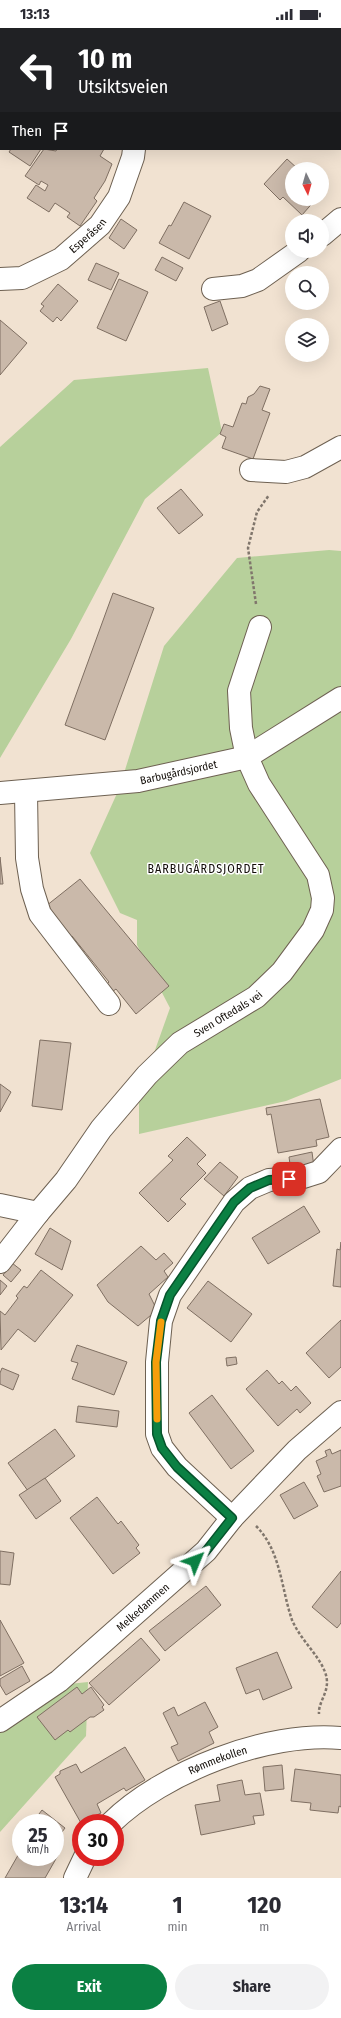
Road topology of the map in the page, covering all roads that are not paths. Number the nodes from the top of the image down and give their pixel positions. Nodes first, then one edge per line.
1 (134, 150) edge
2 (341, 219) edge
3 (329, 229) edge
4 (290, 258) edge
5 (0, 279) edge
6 (213, 289) dead end
7 (341, 446) edge
8 (251, 470) dead end
9 (260, 627) road end
10 (341, 698) edge
11 (247, 757) junction
12 (26, 792) junction
13 (0, 793) edge
14 (109, 1004) dead end
15 (341, 1149) edge
16 (0, 1205) edge
17 (38, 1213) junction
18 (0, 1262) edge
19 (341, 1412) edge
20 (236, 1514) junction
21 (0, 1721) edge
22 (331, 1737) edge
23 (120, 1814) edge
24 (81, 1866) edge
25 (75, 1878) edge

1 - 5 street, Esperåsen
2 - 3 street
4 - 6 street
7 - 8 street
9 - 11 street, Sven Oftedals vei
10 - 11 street, Barbugårdsjordet
11 - 12 street, Barbugårdsjordet
11 - 17 street, Sven Oftedals vei
12 - 13 street, Barbugårdsjordet
12 - 14 street
15 - 20 street
16 - 17 street
17 - 18 street, Sven Oftedals vei
19 - 20 street, Melkedammen
20 - 21 street, Melkedammen
22 - 23 street, Rømmekollen
24 - 25 street

